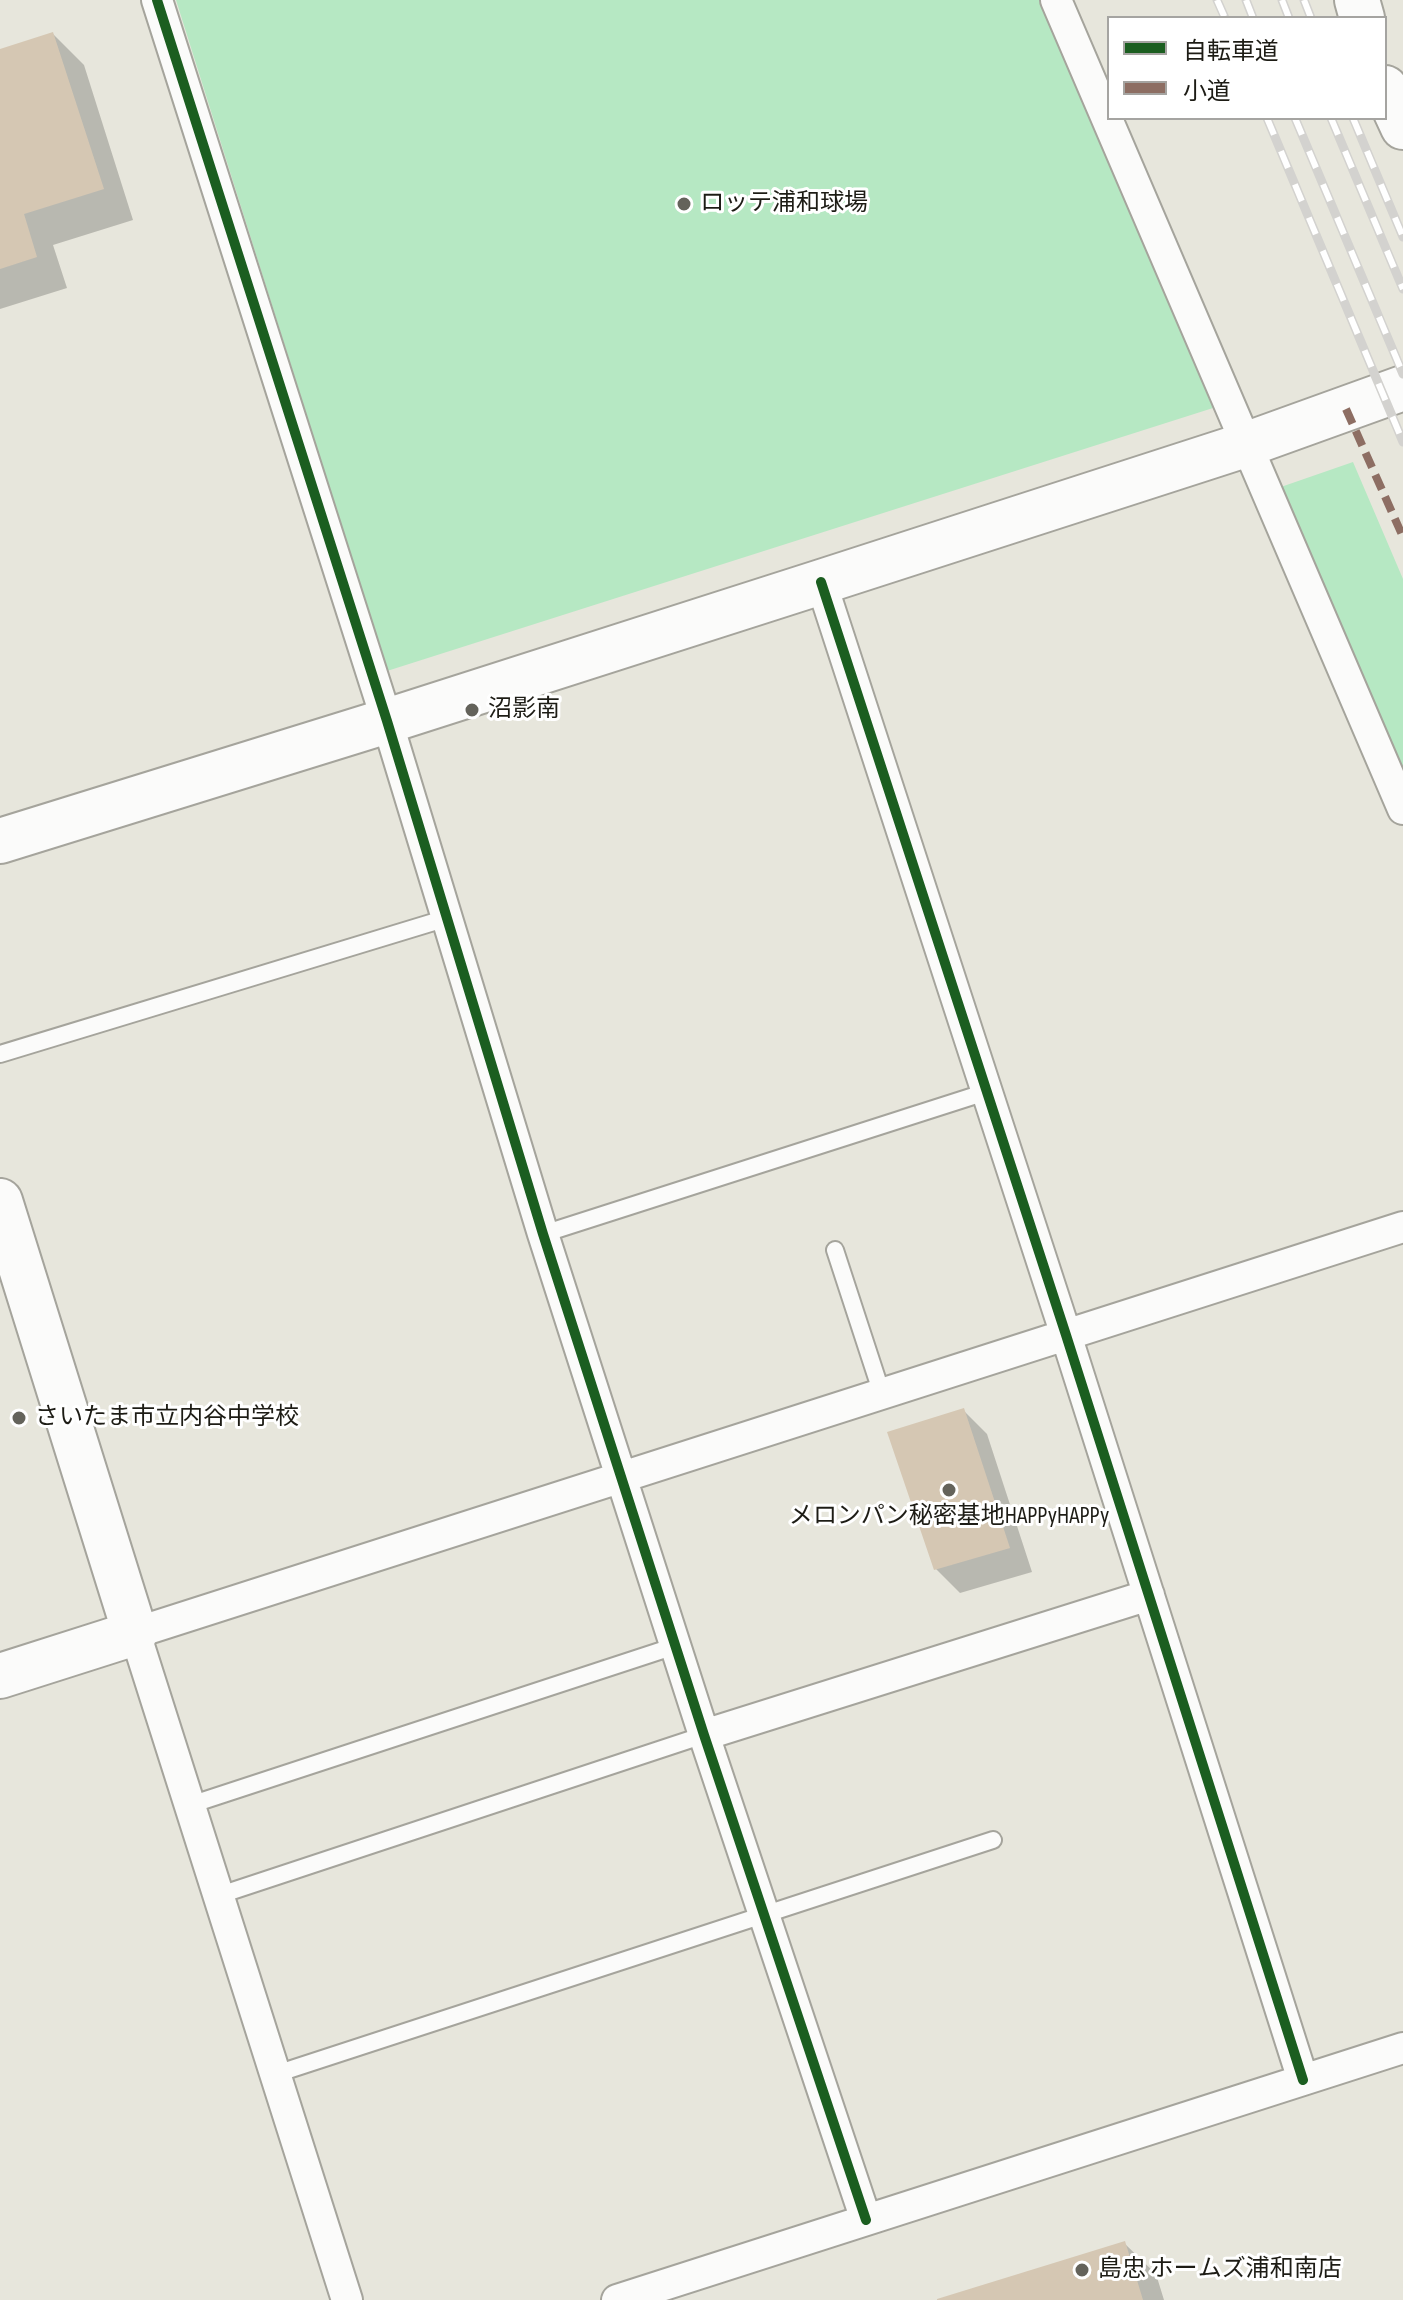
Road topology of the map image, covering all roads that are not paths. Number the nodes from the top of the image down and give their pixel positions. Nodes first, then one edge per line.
1 (157, 0) edge
2 (1056, 0) edge
3 (1387, 92) edge
4 (1403, 127) edge
5 (1403, 388) edge
6 (1245, 445) junction
7 (821, 582) junction
8 (387, 721) junction
9 (1403, 809) edge
10 (0, 841) edge
11 (447, 918) junction
12 (0, 1054) edge
13 (986, 1092) junction
14 (0, 1201) edge
15 (1403, 1227) edge
16 (543, 1234) junction
17 (835, 1250) dead end
18 (1066, 1335) junction
19 (882, 1394) junction
20 (621, 1477) junction
21 (1149, 1595) junction
22 (135, 1633) junction
23 (675, 1646) junction
24 (0, 1676) edge
25 (704, 1735) junction
26 (190, 1805) junction
27 (993, 1840) dead end
28 (220, 1895) junction
29 (764, 1914) junction
30 (1403, 2048) edge
31 (276, 2074) junction
32 (1303, 2080) junction
33 (866, 2220) junction
34 (347, 2300) edge
35 (617, 2300) edge

1 - 8 street
2 - 6 street
3 - 4 street
5 - 6 street
6 - 7 street
6 - 9 street
7 - 8 street
7 - 13 street
8 - 10 street
8 - 11 street
11 - 12 lane
11 - 16 street
13 - 16 lane
13 - 18 street
14 - 22 street
15 - 18 street
16 - 20 street
17 - 19 lane
18 - 19 street
18 - 21 street
19 - 20 street
20 - 22 street
20 - 23 street
21 - 25 street
21 - 32 street
22 - 24 street
22 - 26 street
23 - 25 street
23 - 26 lane
25 - 28 lane
25 - 29 street
26 - 28 street
27 - 29 lane
28 - 31 street
29 - 31 lane
29 - 33 street
30 - 32 street
31 - 34 street
32 - 33 street
33 - 35 street

